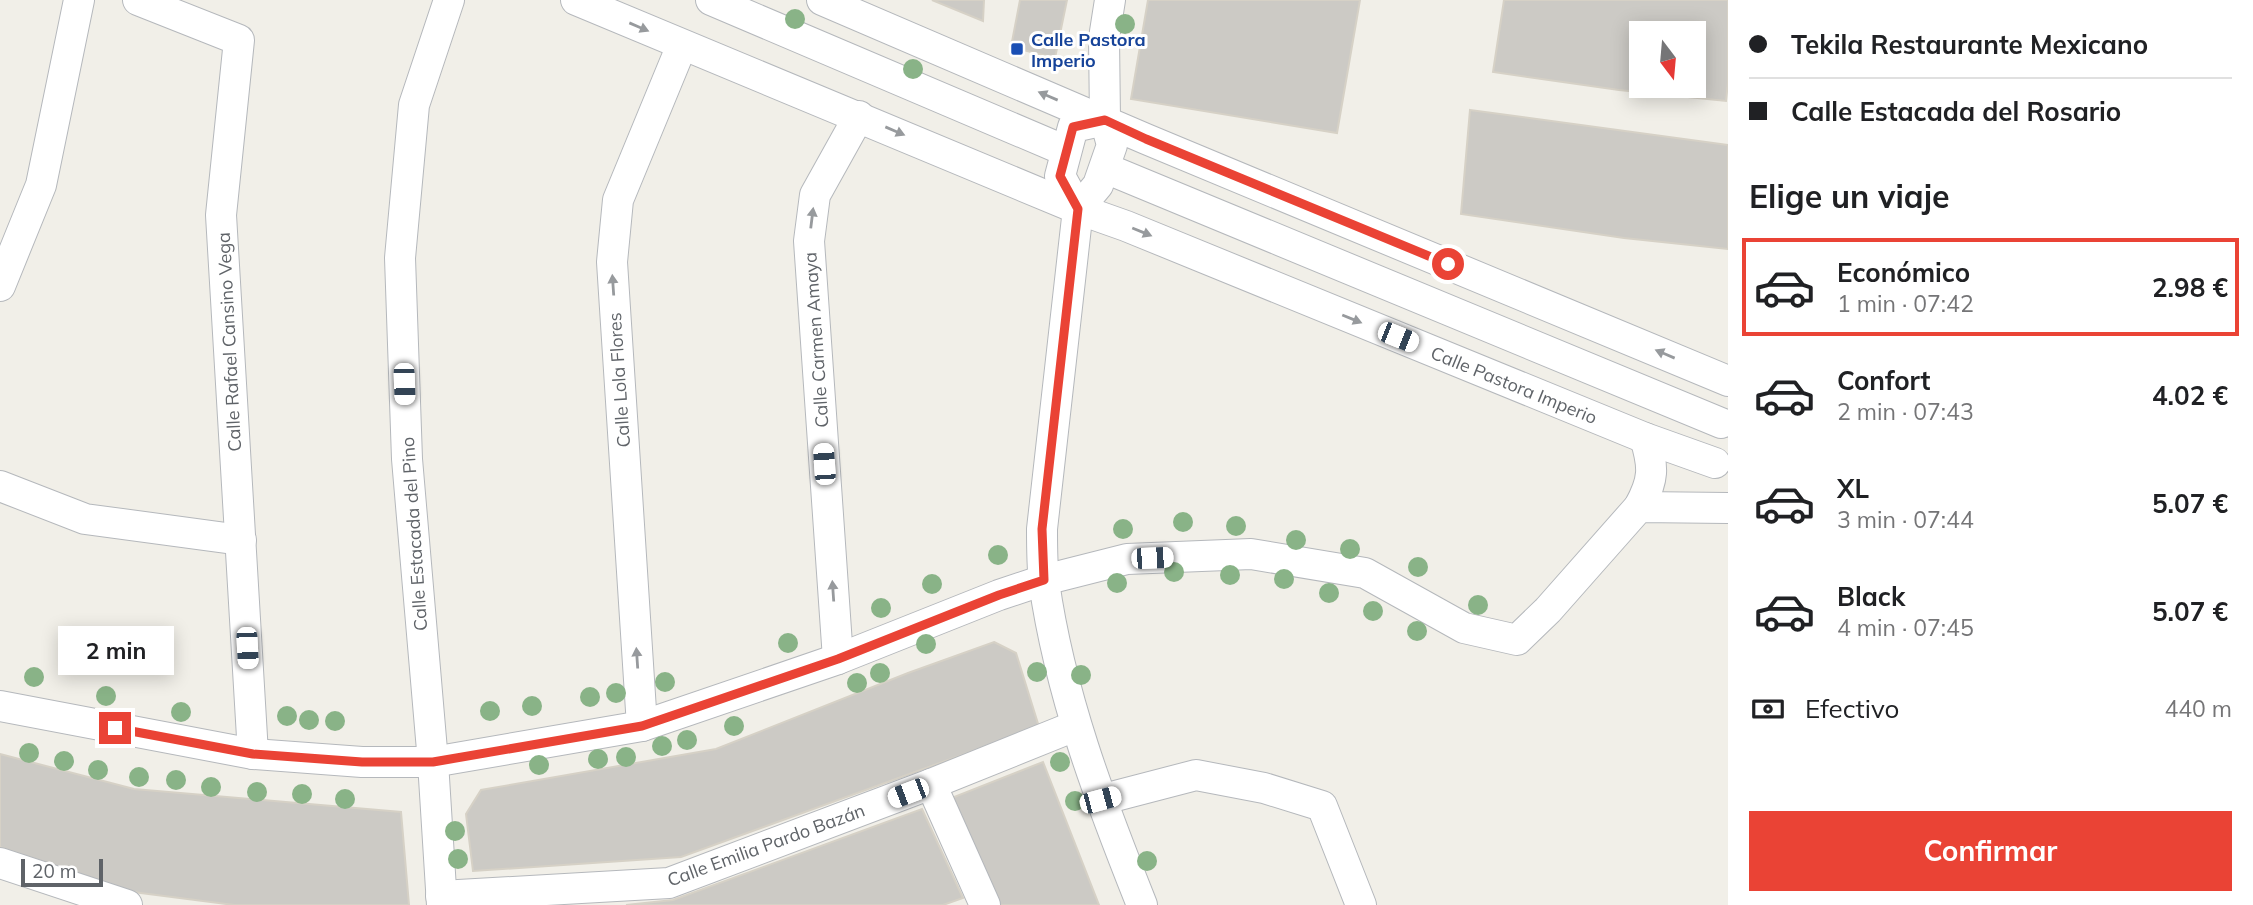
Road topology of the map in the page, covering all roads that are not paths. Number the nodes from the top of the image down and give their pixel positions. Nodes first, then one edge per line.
1 (79, 0) edge
2 (138, 0) edge
3 (449, 0) edge
4 (576, 0) edge
5 (711, 0) edge
6 (822, 0) edge
7 (1110, 0) edge
8 (682, 46) junction
9 (859, 116) junction
10 (1105, 120) junction
11 (1066, 151) junction
12 (1105, 168) junction
13 (1078, 209) junction
14 (0, 286) edge
15 (1728, 381) edge
16 (1725, 417) edge
17 (1645, 438) junction
18 (1715, 463) junction
19 (0, 486) edge
20 (1728, 501) edge
21 (1639, 507) junction
22 (1728, 508) edge
23 (241, 541) junction
24 (1044, 580) junction
25 (838, 659) junction
26 (0, 706) edge
27 (642, 726) junction
28 (1075, 726) junction
29 (253, 754) junction
30 (433, 762) junction
31 (931, 784) junction
32 (1100, 800) junction
33 (0, 863) edge
34 (577, 897) edge
35 (441, 900) edge
36 (981, 904) edge
37 (127, 905) edge
38 (1142, 905) edge
39 (1361, 905) edge

1 - 14 street
2 - 23 street, Calle Rafael Cansino Vega
3 - 30 street, Calle Estacada del Pino
4 -> 8 street, Calle Pastora Imperio
5 - 11 street
10 -> 6 street
7 - 10 street
8 - 9 street, Calle Pastora Imperio
27 -> 8 street, Calle Lola Flores
9 -> 13 street, Calle Pastora Imperio
25 -> 9 street, Calle Carmen Amaya
10 - 11 street
10 - 12 street
15 -> 10 street
11 - 13 street
12 - 13 street
12 - 16 street
13 -> 17 street, Calle Pastora Imperio
13 - 24 street
16 - 18 street
17 - 18 street, Calle Pastora Imperio
17 - 21 street
18 - 20 street
19 - 23 street
21 - 22 street
21 - 24 street
23 - 29 street, Calle Rafael Cansino Vega
24 - 25 street
24 - 28 street
25 - 27 street
26 - 29 street
27 - 30 street
28 - 31 street, Calle Emilia Pardo Bazán
28 - 32 street
29 - 30 street
30 - 35 street, Calle Estacada del Pino
31 - 34 street, Calle Emilia Pardo Bazán
31 - 36 street
32 - 38 street
32 - 39 street
33 - 37 street
34 - 35 street, Calle Emilia Pardo Bazán

